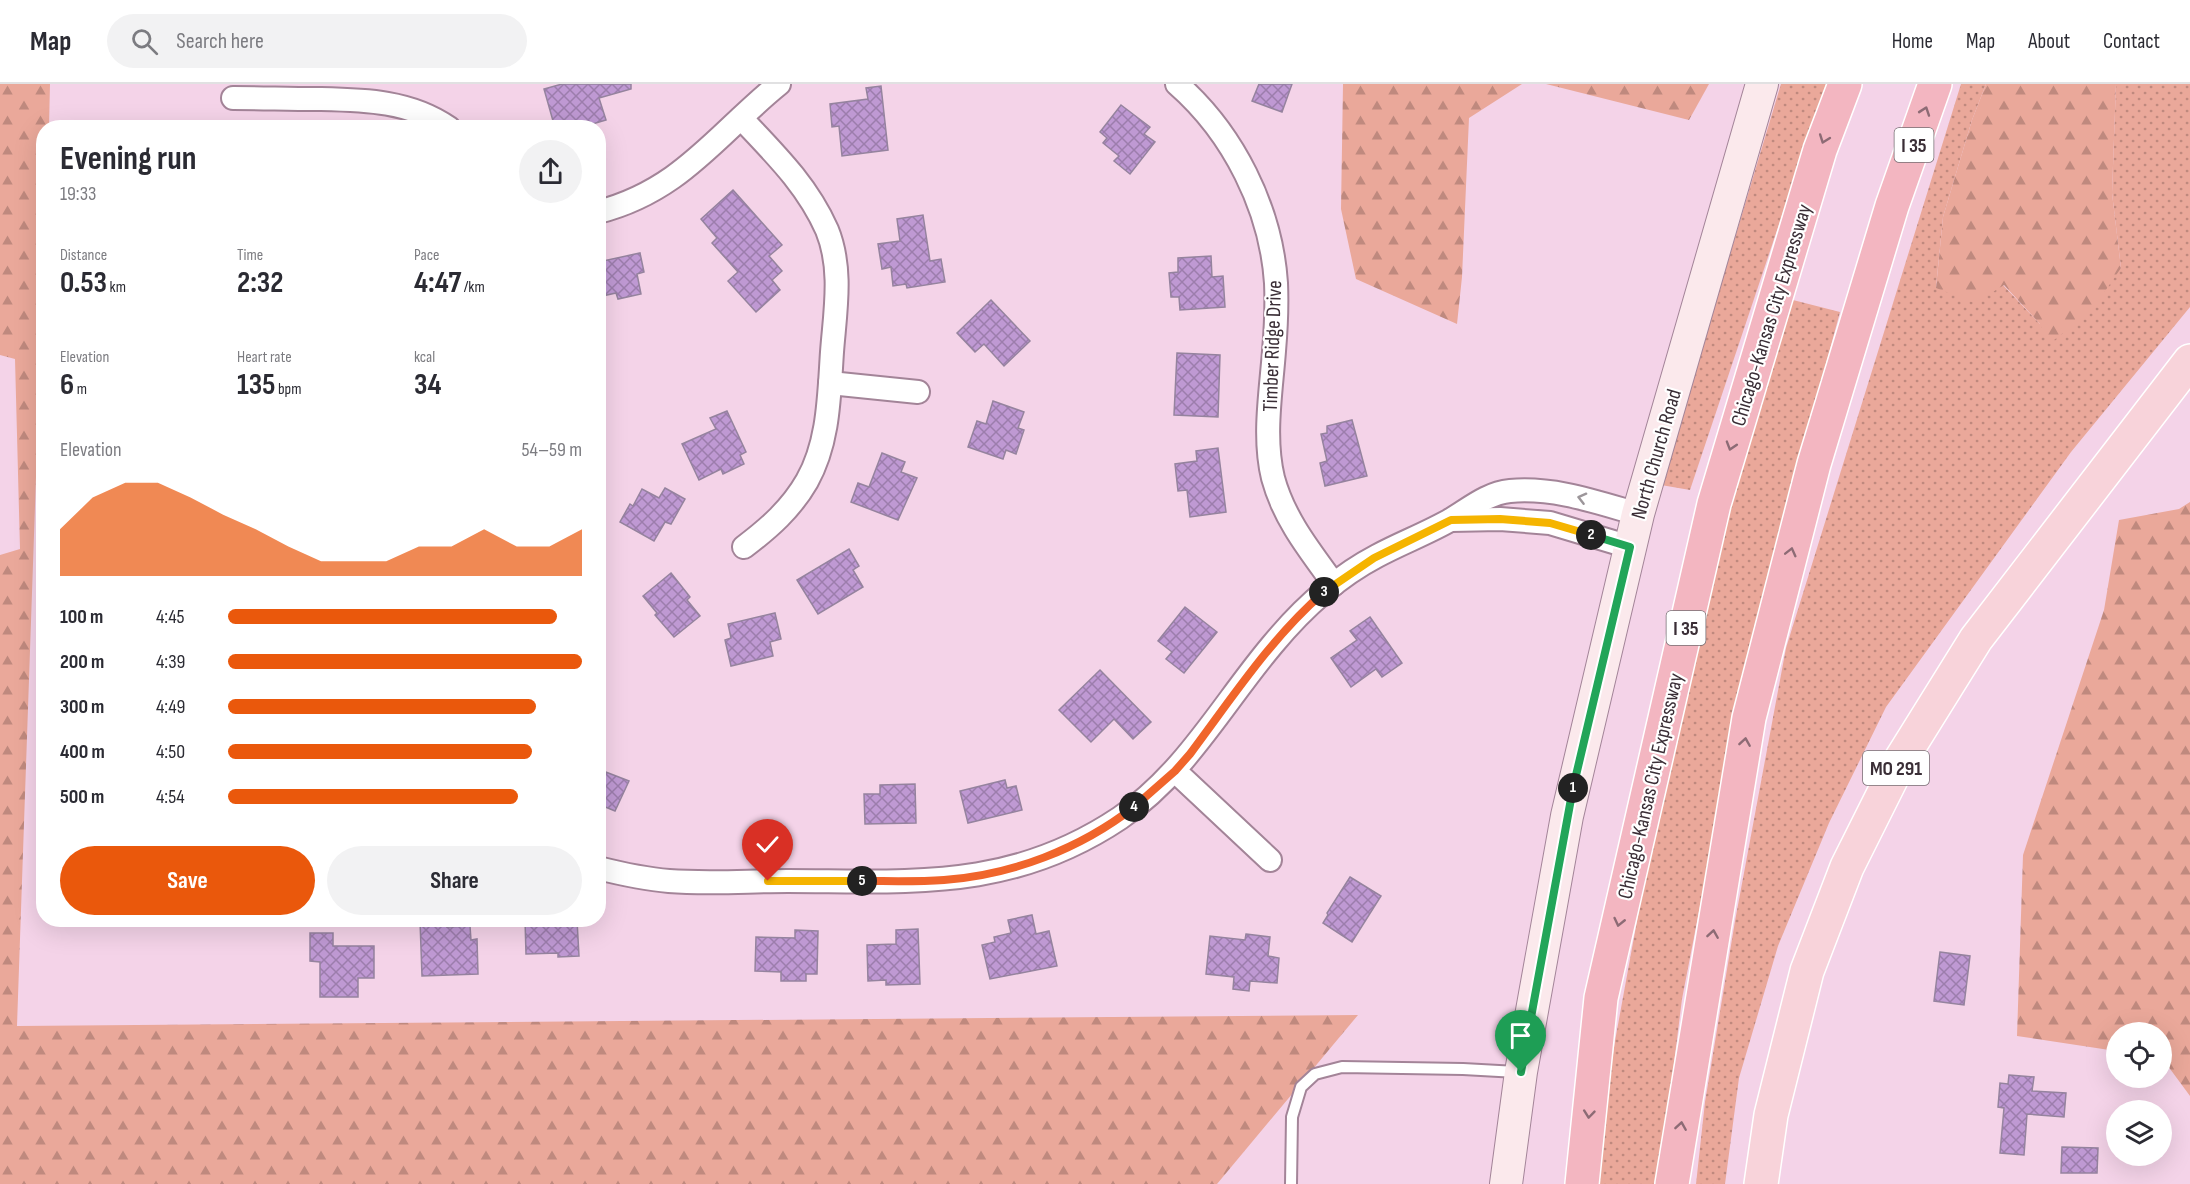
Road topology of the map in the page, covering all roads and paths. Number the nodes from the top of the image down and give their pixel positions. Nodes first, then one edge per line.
1 (779, 84) edge
2 (1177, 84) edge
3 (1762, 84) edge
4 (1845, 84) edge
5 (1935, 84) edge
6 (233, 98) dead end
7 (741, 118) junction
8 (434, 120) edge
9 (606, 210) edge
10 (2190, 362) edge
11 (830, 383) junction
12 (918, 392) dead end
13 (1638, 514) junction
14 (1451, 520) junction
15 (744, 547) dead end
16 (1630, 547) junction
17 (1334, 584) junction
18 (1175, 771) junction
19 (1270, 860) dead end
20 (606, 870) edge
21 (1521, 1072) junction
22 (1291, 1184) edge
23 (1506, 1184) edge
24 (1582, 1184) edge
25 (1672, 1184) edge
26 (1761, 1184) edge

1 - 7 street
2 - 17 street, Timber Ridge Drive
3 - 13 main road, North Church Road
4 -> 24 highway, Chicago-Kansas City Expressway / I 35
25 -> 5 highway, I 35
6 - 8 street
7 - 9 street
7 - 11 street
10 - 26 main road, MO 291
11 - 12 street
11 - 15 street
13 -> 14 street
13 - 16 main road, North Church Road
14 - 16 street
14 - 17 street
16 - 21 main road, North Church Road
17 - 18 street
18 - 19 street
18 - 20 street
21 - 22 lane
21 - 23 main road, North Church Road

